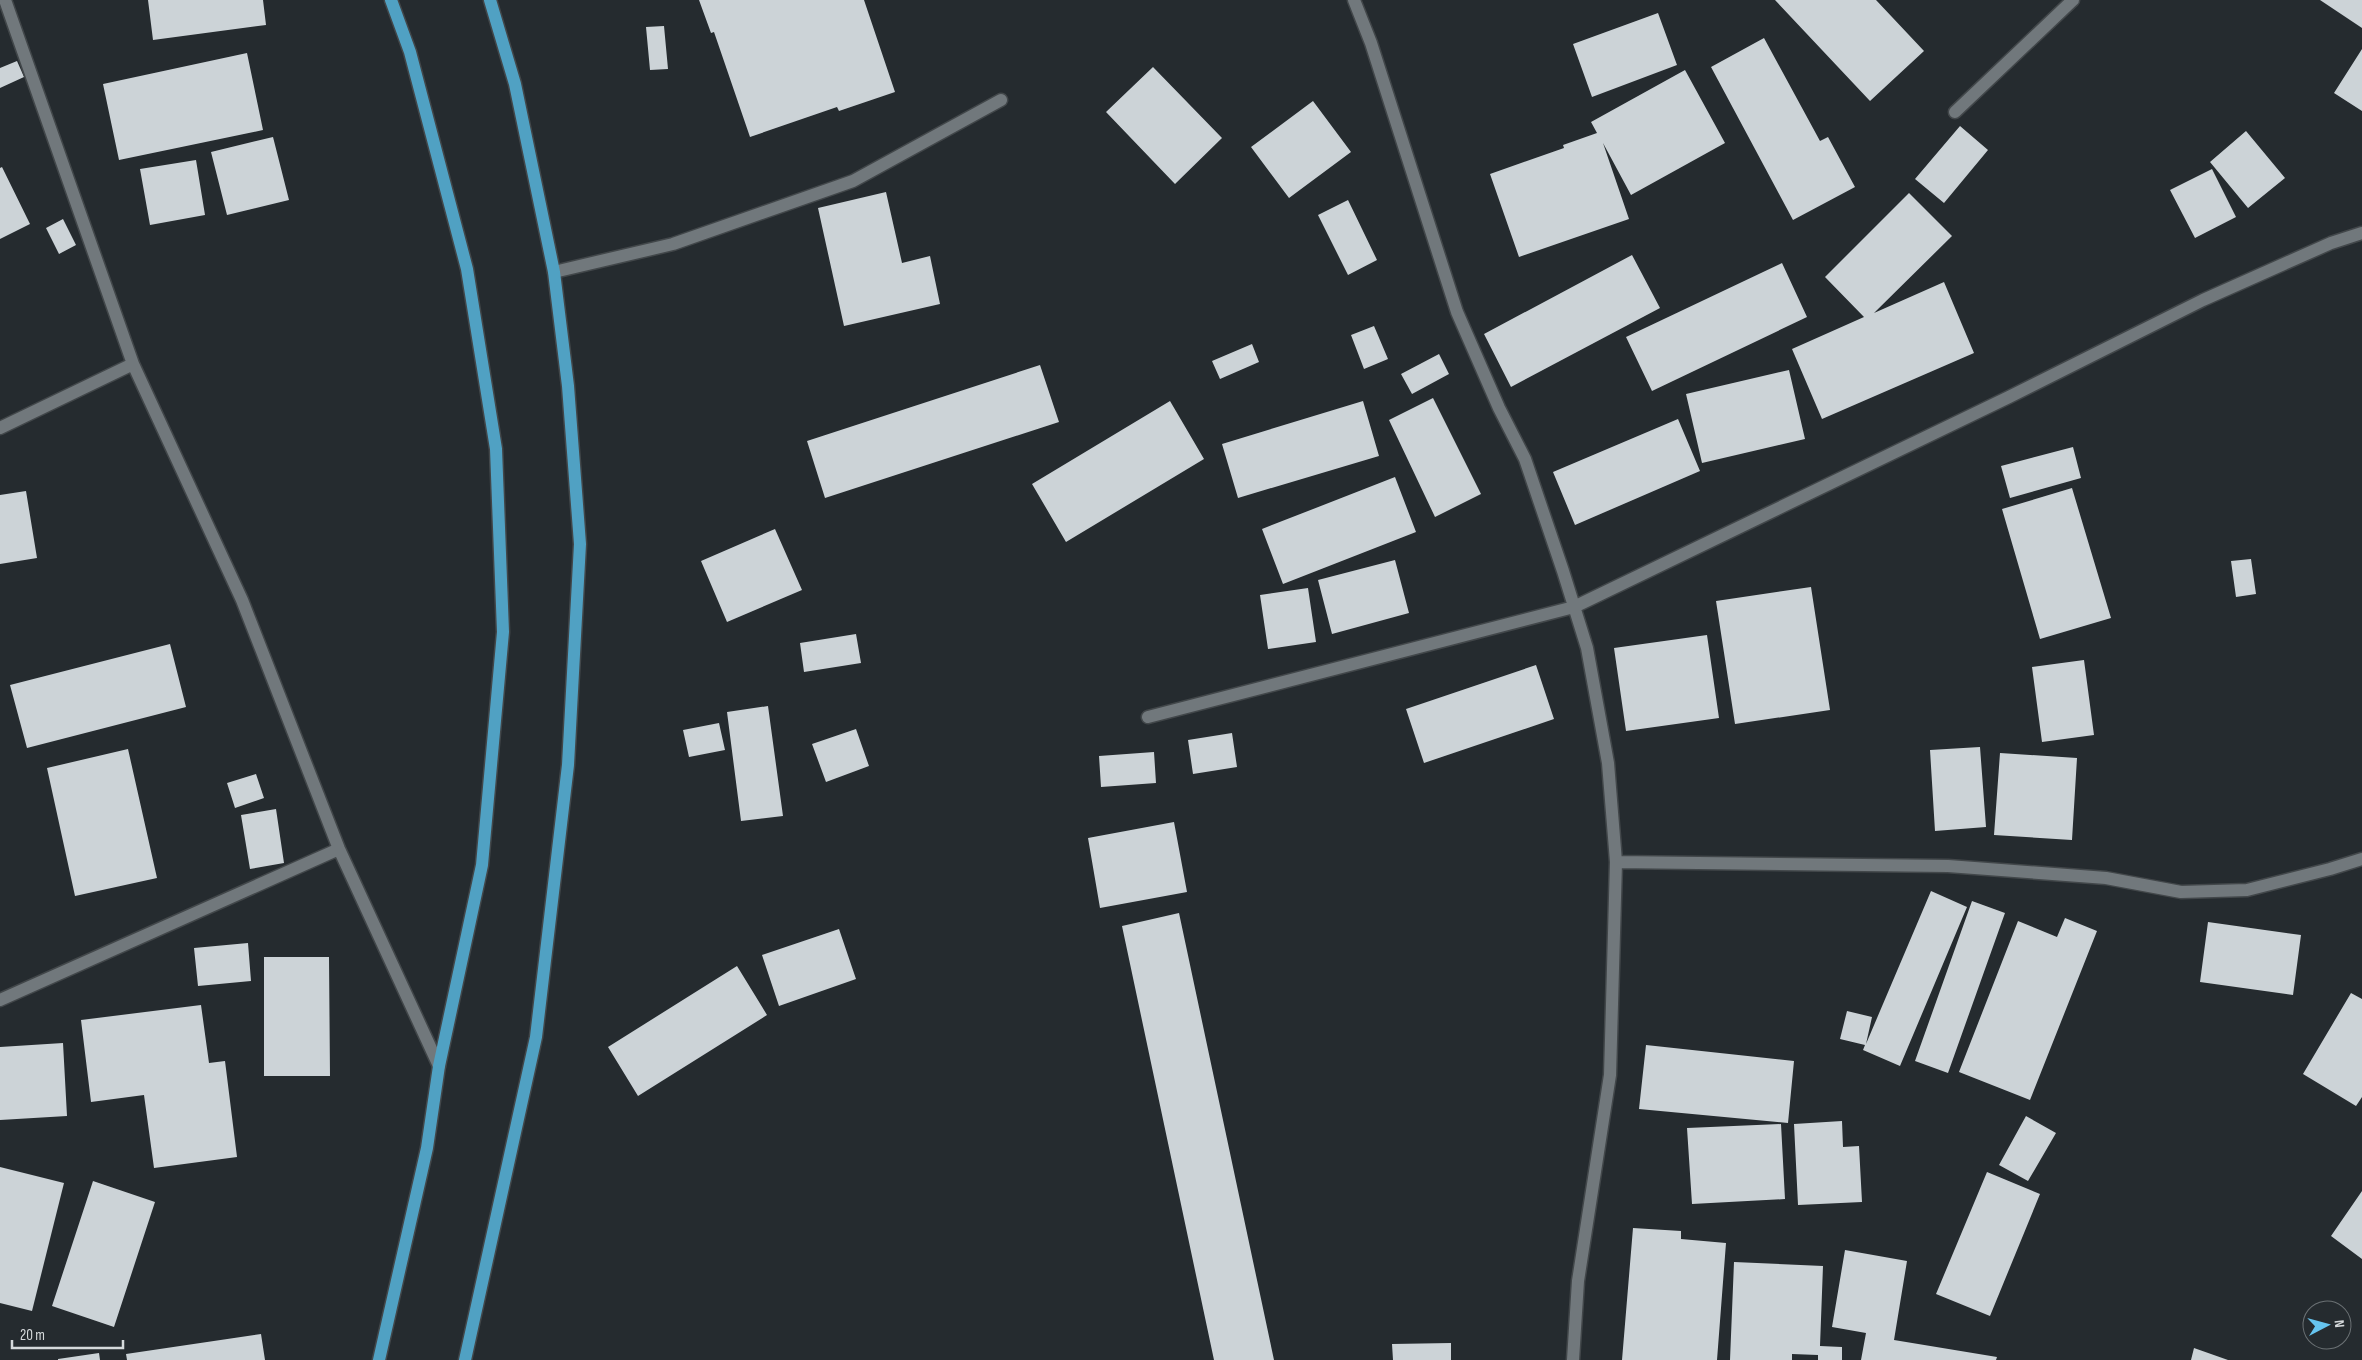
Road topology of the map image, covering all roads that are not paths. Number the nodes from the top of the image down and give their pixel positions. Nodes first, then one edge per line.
1 (5, 0) edge
2 (391, 0) edge
3 (490, 0) edge
4 (1354, 0) edge
5 (2073, 0) edge
6 (1001, 100) dead end
7 (1955, 112) dead end
8 (2362, 233) edge
9 (554, 272) junction
10 (134, 364) junction
11 (0, 428) edge
12 (1574, 607) junction
13 (1148, 717) dead end
14 (339, 849) junction
15 (2362, 859) edge
16 (1616, 862) junction
17 (0, 1000) edge
18 (438, 1066) junction
19 (379, 1360) edge
20 (465, 1360) edge
21 (1573, 1360) edge

1 - 10 street
2 - 18 main road
3 - 9 main road
4 - 12 street
5 - 7 street
6 - 9 street
8 - 12 street
9 - 20 main road
10 - 11 street
10 - 14 street
12 - 13 street
12 - 16 street
14 - 17 street
14 - 18 street
15 - 16 street
16 - 21 street
18 - 19 main road

